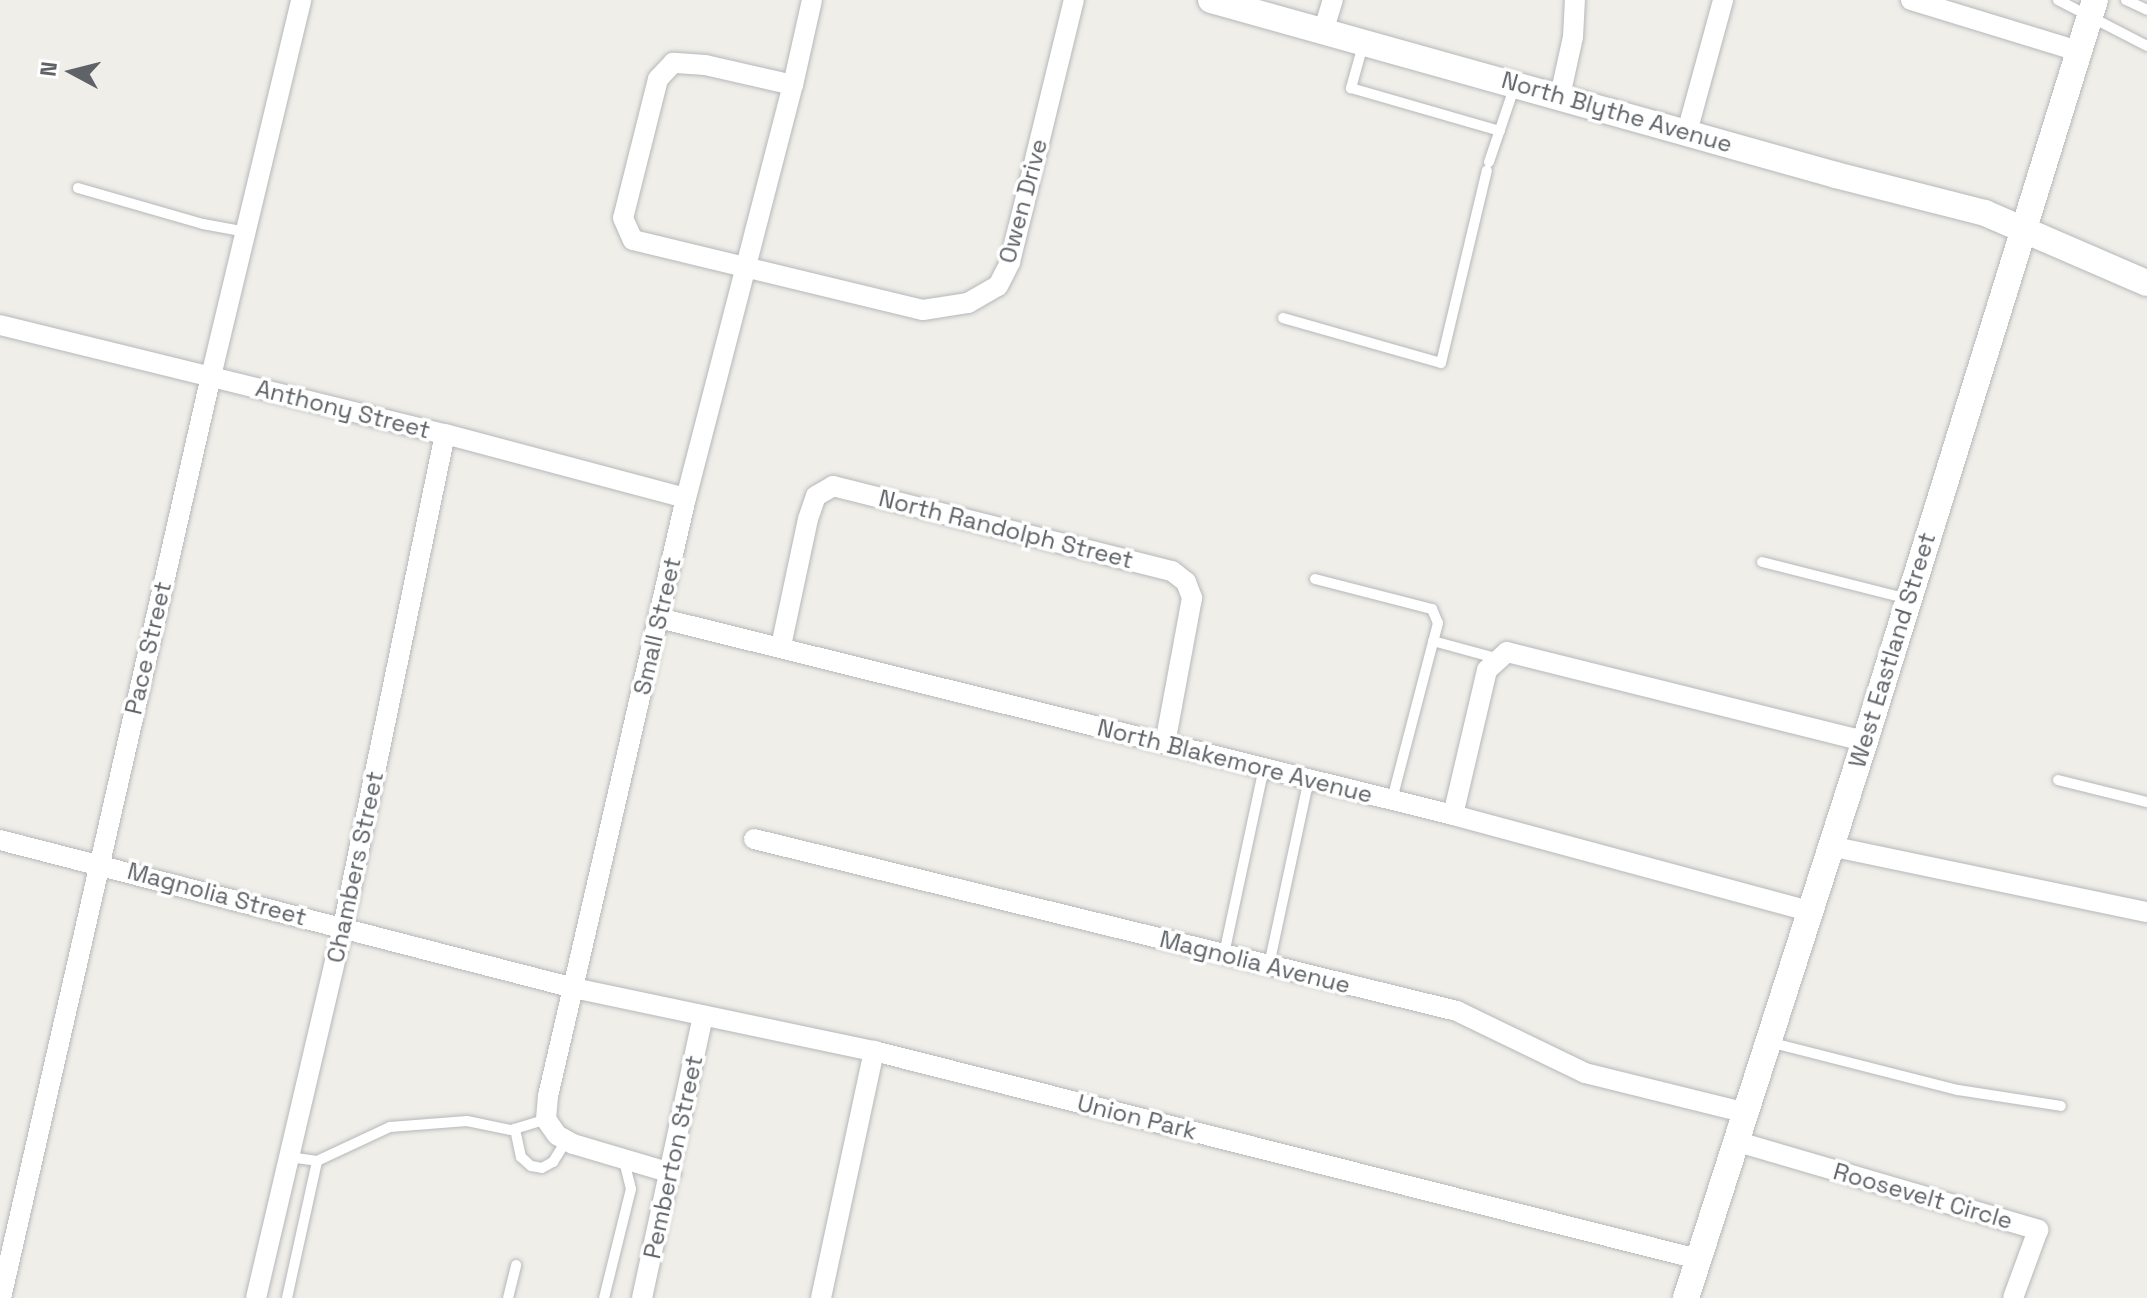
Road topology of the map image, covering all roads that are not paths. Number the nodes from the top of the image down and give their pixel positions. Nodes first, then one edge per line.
1 (301, 0) edge
2 (812, 0) edge
3 (1074, 0) edge
4 (1211, 0) edge
5 (1333, 0) edge
6 (1575, 0) edge
7 (1723, 0) edge
8 (1911, 0) edge
9 (2058, 0) edge
10 (2126, 0) edge
11 (2092, 7) edge
12 (2147, 10) edge
13 (1323, 32) junction
14 (1364, 43) junction
15 (2147, 46) edge
16 (2078, 51) junction
17 (1516, 83) junction
18 (793, 85) junction
19 (1560, 96) junction
20 (1500, 131) junction
21 (1687, 132) junction
22 (78, 188) dead end
23 (2022, 226) junction
24 (246, 232) junction
25 (746, 269) junction
26 (2147, 283) edge
27 (1283, 318) dead end
28 (0, 325) edge
29 (211, 376) junction
30 (445, 434) junction
31 (686, 498) junction
32 (1762, 562) dead end
33 (1315, 579) dead end
34 (1908, 599) junction
35 (659, 618) junction
36 (1433, 641) junction
37 (781, 646) junction
38 (1499, 659) junction
39 (1865, 741) junction
40 (1165, 743) junction
41 (1264, 768) junction
42 (1309, 779) junction
43 (2058, 780) dead end
44 (1392, 800) junction
45 (2147, 802) edge
46 (1453, 815) junction
47 (754, 839) dead end
48 (0, 840) edge
49 (1830, 846) junction
50 (99, 864) junction
51 (1810, 911) junction
52 (2147, 912) edge
53 (343, 927) junction
54 (1224, 954) junction
55 (1269, 965) junction
56 (574, 988) junction
57 (703, 1016) junction
58 (1767, 1041) junction
59 (874, 1051) junction
60 (2061, 1106) dead end
61 (1747, 1113) junction
62 (546, 1119) junction
63 (515, 1129) junction
64 (567, 1140) junction
65 (1738, 1142) junction
66 (289, 1157) junction
67 (624, 1159) junction
68 (317, 1161) junction
69 (671, 1173) junction
70 (1698, 1259) junction
71 (516, 1265) dead end
72 (1, 1298) edge
73 (257, 1298) edge
74 (287, 1298) edge
75 (508, 1298) edge
76 (604, 1298) edge
77 (642, 1298) edge
78 (821, 1298) edge
79 (1686, 1298) edge
80 (2013, 1298) edge

1 - 24 street, Pace Street
2 - 18 street, Small Street
3 - 25 street, Owen Drive
4 - 13 street, North Blythe Avenue
5 - 13 street
6 - 19 street
7 - 21 street
8 - 16 street
9 - 11 lane
10 - 12 lane
11 - 15 lane
11 - 16 street, West Eastland Street
13 - 14 street, North Blythe Avenue
14 - 17 street, North Blythe Avenue
14 - 20 lane
16 - 23 street, West Eastland Street
17 - 19 street, North Blythe Avenue
17 - 20 lane
18 - 25 street, Small Street
18 - 25 street, Owen Drive
19 - 21 street, North Blythe Avenue
20 - 27 lane
21 - 23 street, North Blythe Avenue
22 - 24 lane
23 - 26 street, North Blythe Avenue
23 - 34 street, West Eastland Street
24 - 29 street, Pace Street
25 - 31 street, Small Street
28 - 29 street, Anthony Street
29 - 30 street, Anthony Street
29 - 50 street, Pace Street
30 - 31 street, Anthony Street
30 - 53 street, Chambers Street
31 - 35 street, Small Street
32 - 34 lane
33 - 36 lane
34 - 39 street, West Eastland Street
35 - 37 street, North Blakemore Avenue
35 - 56 street, Small Street
36 - 38 lane
36 - 44 lane
37 - 40 street, North Blakemore Avenue
37 - 40 street, North Randolph Street
38 - 39 street
38 - 46 street
39 - 49 street, West Eastland Street
40 - 41 street, North Blakemore Avenue
41 - 42 street, North Blakemore Avenue
41 - 54 lane
42 - 44 street, North Blakemore Avenue
42 - 55 lane
43 - 45 lane
44 - 46 street, North Blakemore Avenue
46 - 51 street, North Blakemore Avenue
47 - 54 street, Magnolia Avenue
48 - 50 street, Magnolia Street
49 - 51 street, West Eastland Street
49 - 52 street
50 - 53 street, Magnolia Street
50 - 72 street, Pace Street
51 - 58 street, West Eastland Street
53 - 56 street, Magnolia Street
53 - 66 street, Chambers Street
54 - 55 street, Magnolia Avenue
55 - 61 street, Magnolia Avenue
56 - 57 street, Union Park
56 - 62 street, Small Street
57 - 59 street, Union Park
57 - 69 street, Pemberton Street
58 - 60 lane
58 - 61 street, West Eastland Street
59 - 70 street, Union Park
59 - 78 street
61 - 65 street, West Eastland Street
62 - 63 lane
62 - 64 street
63 - 64 lane
63 - 68 lane
64 - 67 street
65 - 70 street, West Eastland Street
65 - 80 street, Roosevelt Circle
66 - 68 lane
66 - 73 street, Chambers Street
67 - 69 street
67 - 76 lane
68 - 74 lane
69 - 77 street, Pemberton Street
70 - 79 street, West Eastland Street
71 - 75 lane

